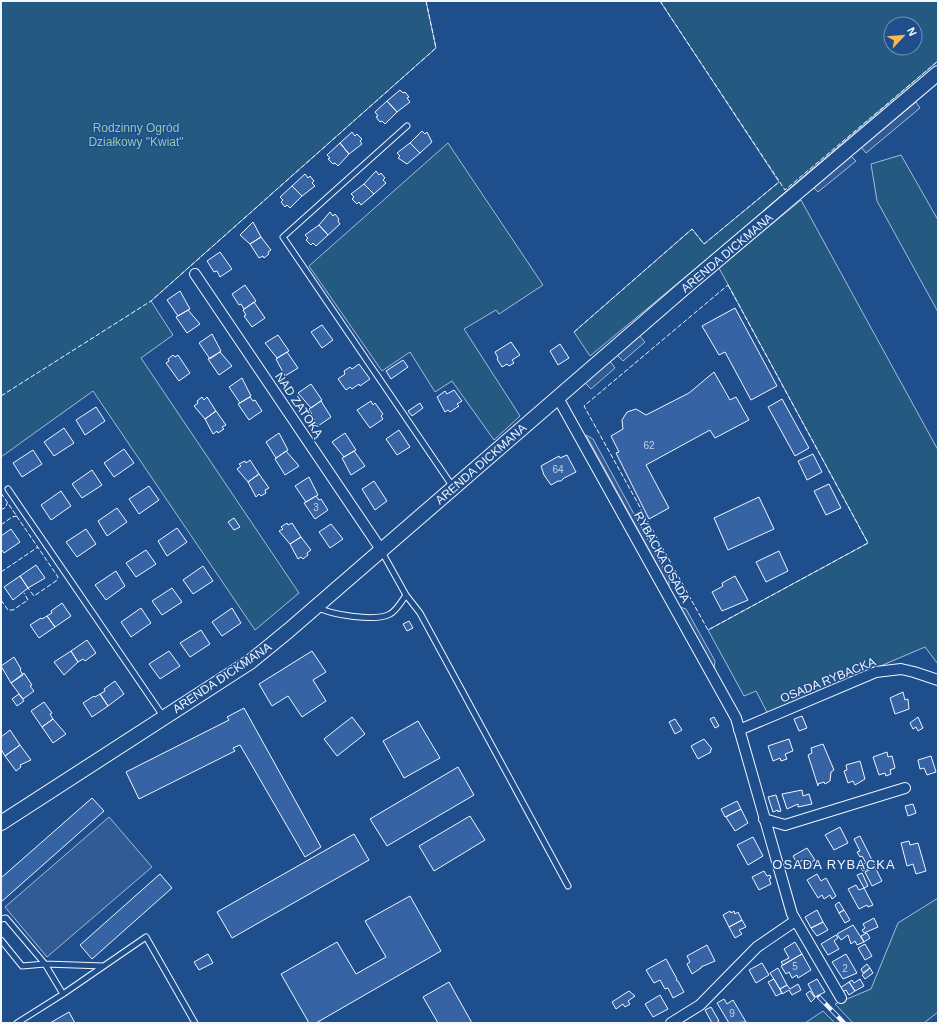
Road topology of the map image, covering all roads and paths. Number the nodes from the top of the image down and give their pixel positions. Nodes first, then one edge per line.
1 (938, 73) edge
2 (407, 126) dead end
3 (195, 274) dead end
4 (558, 398) junction
5 (454, 488) junction
6 (8, 489) dead end
7 (382, 551) junction
8 (406, 596) junction
9 (317, 606) junction
10 (938, 680) edge
11 (165, 717) junction
12 (739, 730) junction
13 (905, 788) dead end
14 (764, 819) junction
15 (1, 824) edge
16 (568, 886) dead end
17 (1, 919) edge
18 (795, 922) junction
19 (1, 940) edge
20 (45, 964) junction
21 (104, 966) junction
22 (63, 994) junction
23 (841, 998) dead end
24 (17, 1023) edge
25 (195, 1023) edge
26 (671, 1023) edge

1 - 4 street, ARENDA DICKMANA
2 - 5 lane
3 - 7 street, NAD ZATOKĄ
4 - 5 street, ARENDA DICKMANA
4 - 12 street, RYBACKA OSADA
5 - 7 street, ARENDA DICKMANA
6 - 11 lane
7 - 8 lane
7 - 9 street, ARENDA DICKMANA
8 - 9 lane
8 - 16 lane
9 - 11 street, ARENDA DICKMANA
10 - 12 street, OSADA RYBACKA
11 - 15 street, ARENDA DICKMANA
12 - 14 street, RYBACKA OSADA
13 - 14 street
14 - 18 street, RYBACKA OSADA
17 - 20 lane
18 - 23 street, RYBACKA OSADA
18 - 26 street
19 - 20 lane
20 - 21 lane
20 - 22 lane
21 - 22 lane
21 - 25 lane
22 - 24 lane

